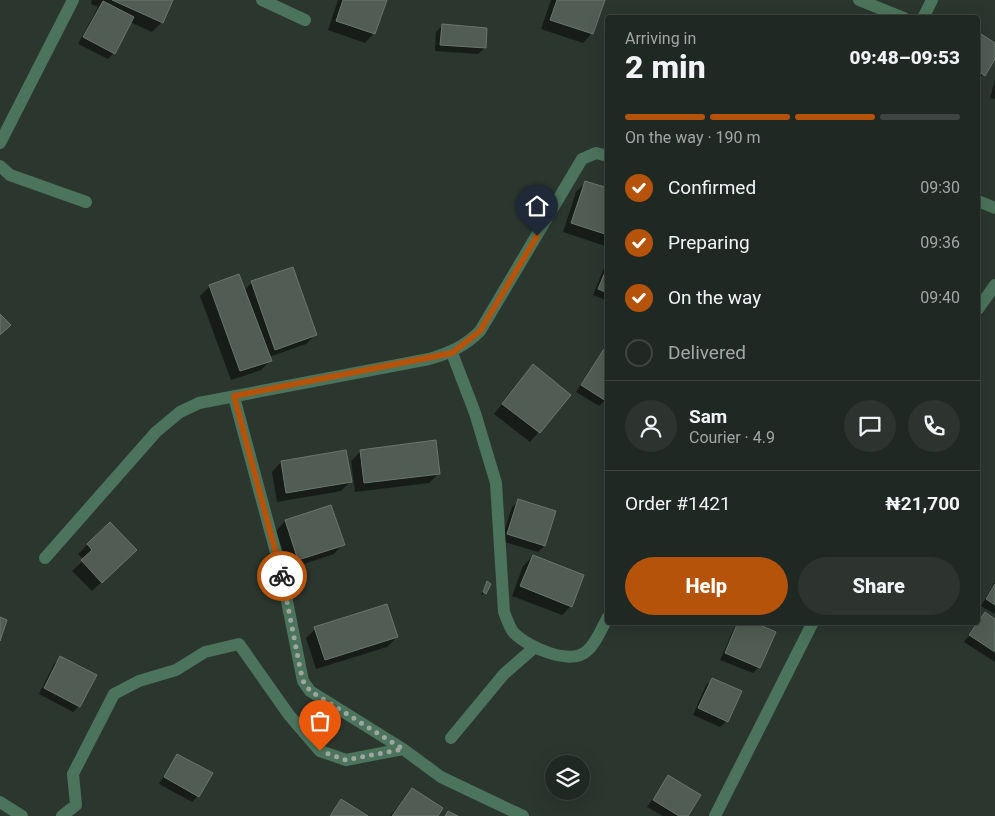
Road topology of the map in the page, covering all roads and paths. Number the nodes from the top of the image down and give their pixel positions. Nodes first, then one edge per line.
1 (74, 0) edge
2 (262, 0) edge
3 (859, 0) edge
4 (932, 0) edge
5 (896, 15) edge
6 (924, 15) edge
7 (305, 20) dead end
8 (0, 143) edge
9 (605, 155) edge
10 (0, 166) edge
11 (86, 202) dead end
12 (980, 202) edge
13 (995, 208) edge
14 (995, 285) edge
15 (980, 306) edge
16 (452, 353) junction
17 (234, 396) junction
18 (45, 558) dead end
19 (605, 622) edge
20 (811, 625) edge
21 (534, 647) junction
22 (451, 738) dead end
23 (403, 749) junction
24 (0, 802) edge
25 (22, 816) edge
26 (62, 816) edge
27 (523, 816) edge
28 (715, 816) edge

1 - 8 street
2 - 7 street
3 - 5 street
4 - 6 street
9 - 16 street
10 - 11 street
12 - 13 street
14 - 15 street
16 - 17 street
16 - 21 street
17 - 18 street
17 - 23 street
19 - 21 street
20 - 28 street
21 - 22 street
23 - 26 street
23 - 27 street
24 - 25 street

